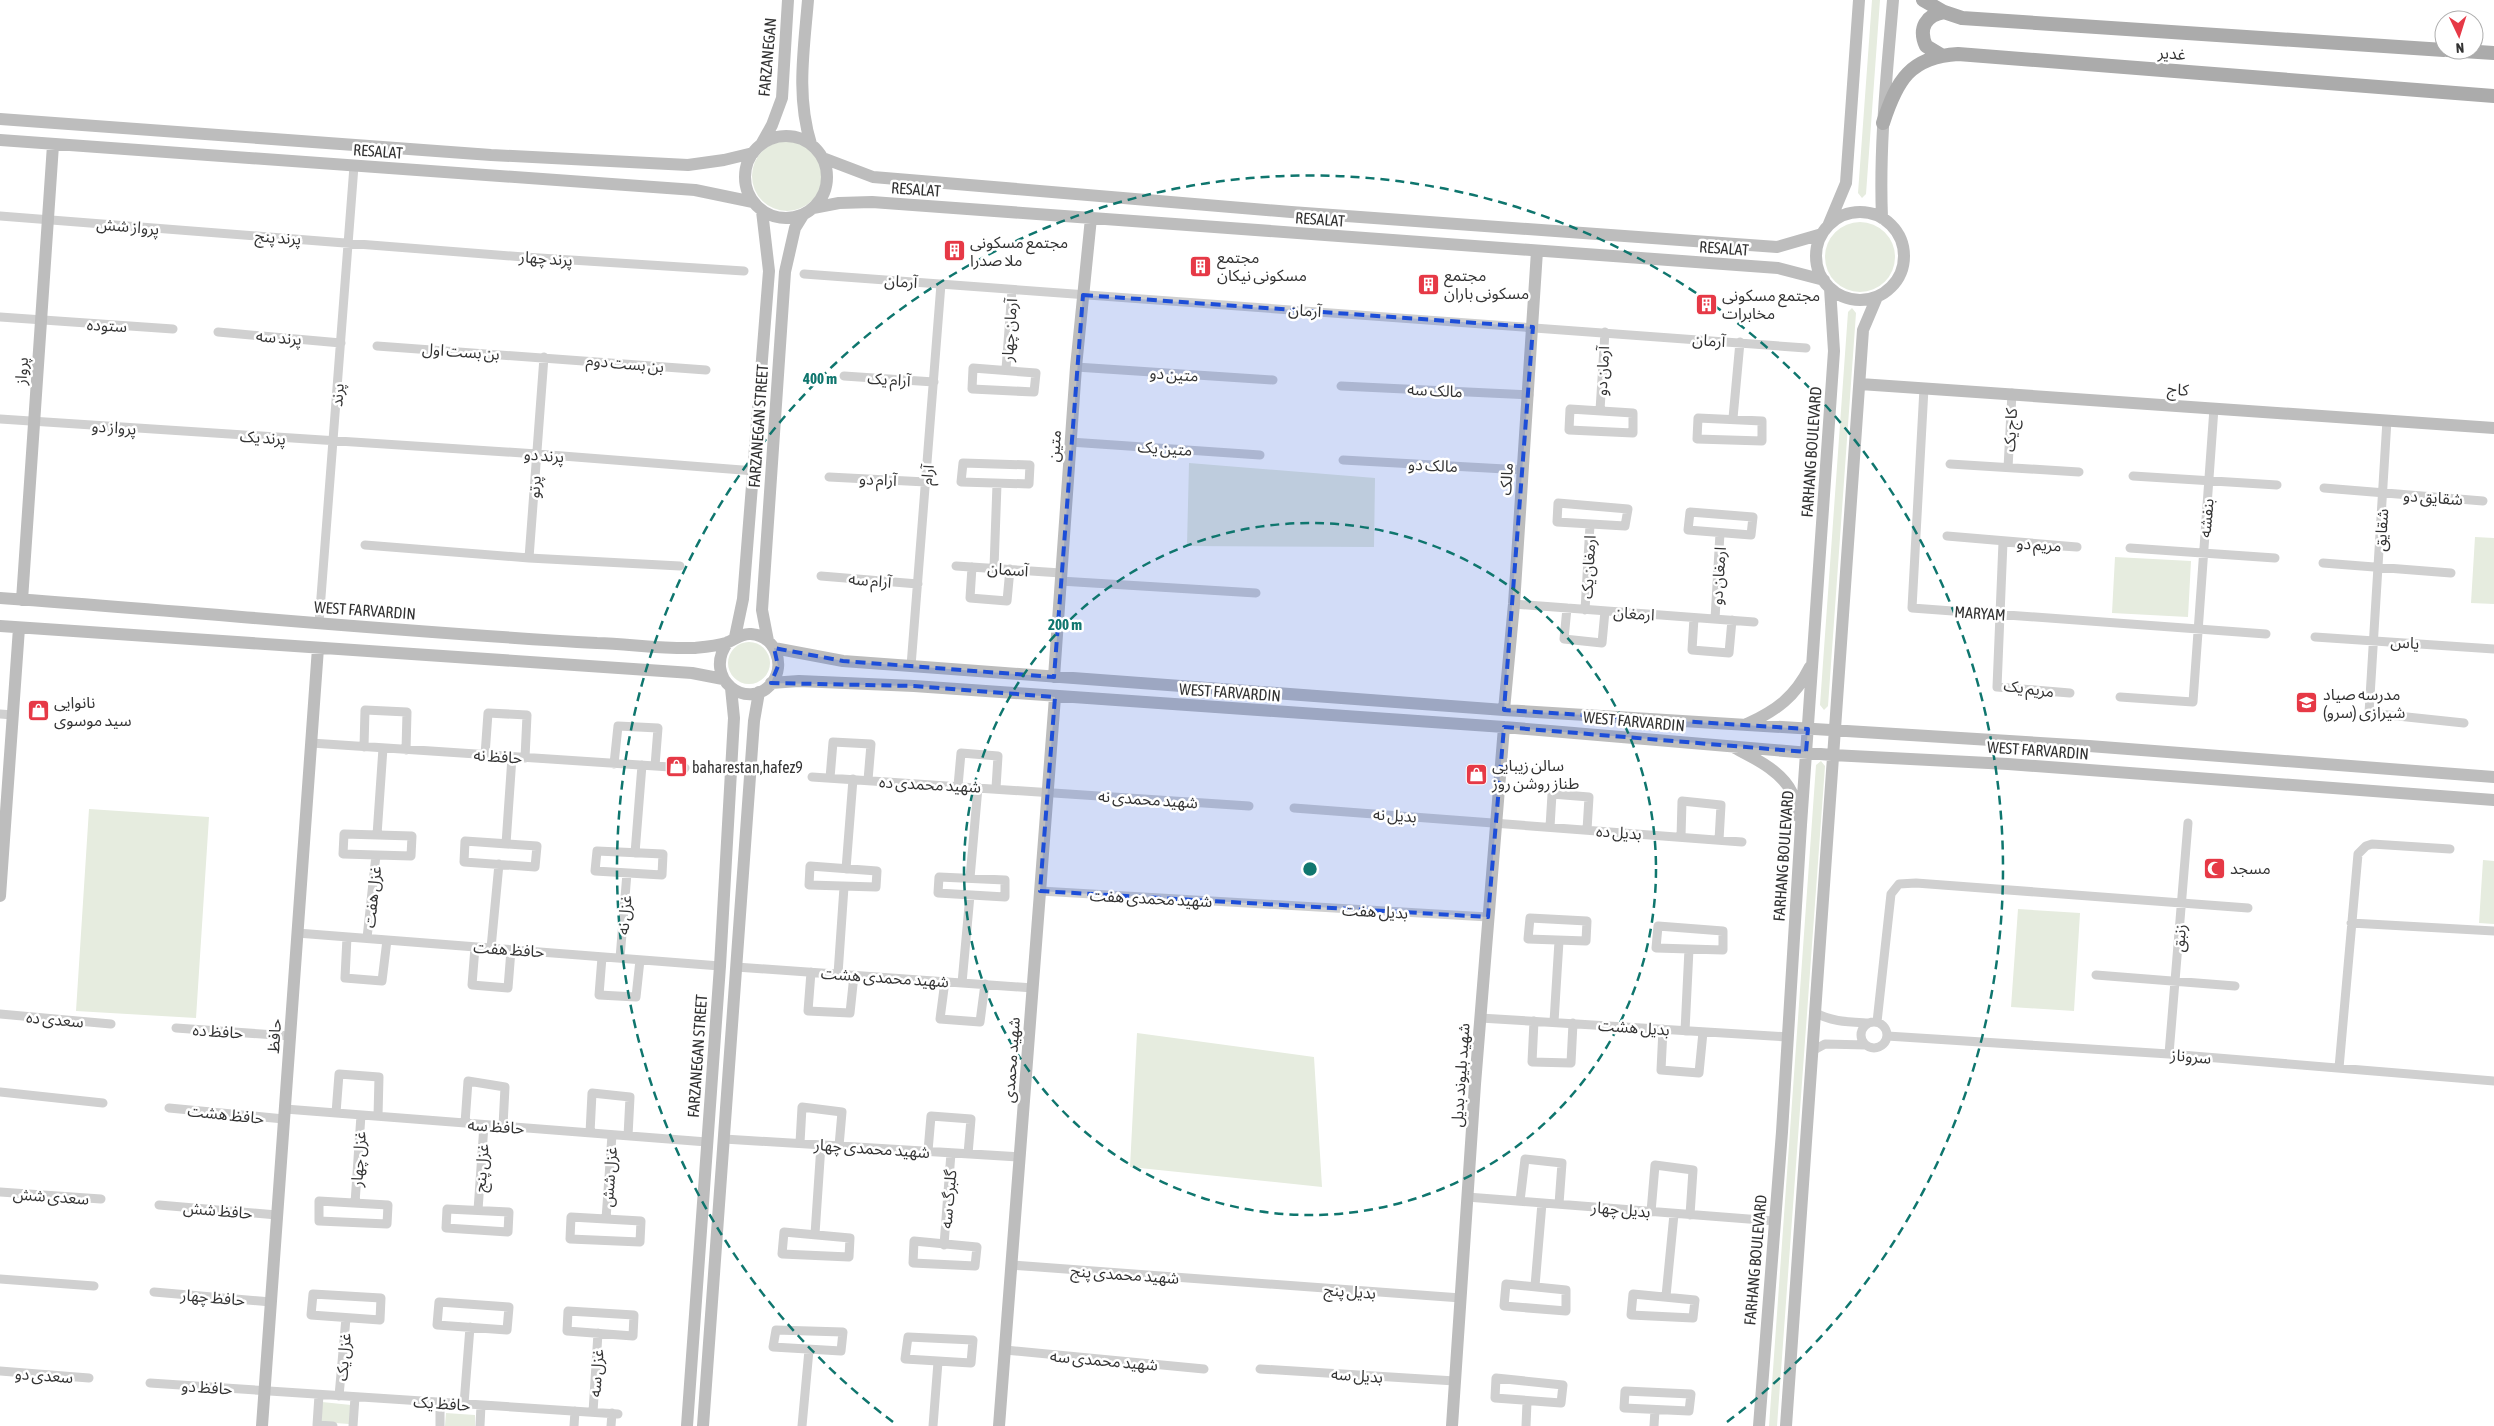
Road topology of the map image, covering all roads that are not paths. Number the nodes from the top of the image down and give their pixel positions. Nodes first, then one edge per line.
1 (788, 0) edge
2 (808, 0) edge
3 (1859, 0) edge
4 (1893, 0) edge
5 (1923, 0) edge
6 (1944, 12) junction
7 (2434, 49) edge
8 (1941, 55) junction
9 (2494, 96) edge
10 (0, 119) edge
11 (1883, 123) junction
12 (0, 140) edge
13 (762, 144) junction
14 (811, 144) junction
15 (54, 145) junction
16 (753, 153) junction
17 (823, 158) junction
18 (354, 166) junction
19 (758, 206) junction
20 (808, 212) junction
21 (0, 216) edge
22 (1091, 218) junction
23 (1882, 218) junction
24 (48, 219) junction
25 (1825, 230) junction
26 (208, 232) joint
27 (348, 242) junction
28 (1537, 251) junction
29 (744, 271) dead end
30 (804, 274) dead end
31 (941, 284) junction
32 (1827, 284) junction
33 (1012, 290) junction
34 (1083, 295) junction
35 (1877, 297) junction
36 (0, 318) edge
37 (41, 320) junction
38 (1533, 327) junction
39 (173, 328) dead end
40 (218, 332) dead end
41 (1605, 332) junction
42 (1740, 342) junction
43 (341, 343) junction
44 (377, 346) dead end
45 (1806, 348) dead end
46 (544, 356) junction
47 (1076, 367) junction
48 (706, 370) dead end
49 (1006, 370) junction
50 (844, 376) dead end
51 (1273, 380) dead end
52 (934, 382) junction
53 (1860, 384) junction
54 (1341, 386) dead end
55 (1924, 388) junction
56 (2012, 393) junction
57 (1529, 395) junction
58 (2214, 408) junction
59 (1600, 410) junction
60 (1733, 418) junction
61 (0, 419) edge
62 (2387, 420) junction
63 (34, 422) junction
64 (2494, 428) edge
65 (194, 432) joint
66 (333, 442) junction
67 (1070, 442) junction
68 (537, 454) junction
69 (1260, 454) dead end
70 (1343, 460) dead end
71 (1950, 464) dead end
72 (2008, 468) junction
73 (1523, 470) junction
74 (755, 471) junction
75 (2079, 472) dead end
76 (2133, 476) dead end
77 (829, 477) dead end
78 (2210, 480) junction
79 (926, 482) junction
80 (996, 484) junction
81 (2277, 484) dead end
82 (2324, 488) dead end
83 (2384, 493) junction
84 (2483, 501) dead end
85 (1590, 525) junction
86 (1720, 534) junction
87 (1947, 536) dead end
88 (365, 545) dead end
89 (2130, 548) dead end
90 (2204, 553) junction
91 (529, 558) junction
92 (2275, 558) dead end
93 (2323, 563) dead end
94 (680, 566) dead end
95 (956, 566) dead end
96 (972, 567) junction
97 (994, 568) junction
98 (2379, 568) junction
99 (1010, 569) junction
100 (2451, 573) dead end
101 (822, 576) dead end
102 (1060, 577) junction
103 (918, 584) junction
104 (1256, 593) dead end
105 (0, 598) edge
106 (22, 600) junction
107 (1514, 604) junction
108 (1567, 608) junction
109 (1585, 610) junction
110 (1605, 611) junction
111 (1999, 614) junction
112 (1694, 618) junction
113 (1715, 619) junction
114 (1732, 620) junction
115 (1754, 622) dead end
116 (319, 623) junction
117 (0, 626) edge
118 (19, 628) junction
119 (2198, 629) junction
120 (2266, 634) dead end
121 (2315, 637) dead end
122 (732, 640) junction
123 (2374, 640) junction
124 (771, 644) junction
125 (318, 648) junction
126 (2494, 649) edge
127 (1813, 660) junction
128 (910, 666) junction
129 (1054, 676) junction
130 (727, 683) junction
131 (771, 683) junction
132 (759, 692) junction
133 (2070, 694) dead end
134 (1055, 697) junction
135 (2120, 697) dead end
136 (1504, 710) junction
137 (6, 714) edge
138 (2464, 723) dead end
139 (1746, 725) junction
140 (1504, 727) junction
141 (1808, 729) junction
142 (1834, 731) junction
143 (2008, 740) junction
144 (311, 744) junction
145 (1730, 746) junction
146 (364, 747) junction
147 (383, 748) junction
148 (406, 750) junction
149 (1806, 752) junction
150 (485, 755) junction
151 (1832, 755) junction
152 (512, 757) junction
153 (525, 758) junction
154 (614, 764) junction
155 (2008, 764) junction
156 (642, 765) junction
157 (655, 766) junction
158 (686, 768) dead end
159 (2494, 776) edge
160 (812, 777) dead end
161 (830, 778) junction
162 (853, 779) junction
163 (868, 780) junction
164 (958, 786) junction
165 (978, 787) junction
166 (996, 788) junction
167 (1048, 791) junction
168 (2494, 800) edge
169 (1249, 806) dead end
170 (1294, 808) dead end
171 (1496, 823) junction
172 (2188, 823) dead end
173 (1800, 825) junction
174 (1550, 827) junction
175 (1586, 830) junction
176 (377, 835) junction
177 (1681, 837) junction
178 (1719, 840) junction
179 (1742, 842) dead end
180 (506, 844) junction
181 (2450, 849) dead end
182 (635, 853) junction
183 (376, 855) junction
184 (499, 864) junction
185 (846, 869) junction
186 (628, 873) junction
187 (970, 878) junction
188 (844, 887) junction
189 (1040, 891) junction
190 (970, 895) junction
191 (0, 896) edge
192 (2182, 902) junction
193 (1262, 904) joint
194 (2248, 908) dead end
195 (1488, 917) junction
196 (2351, 923) junction
197 (2494, 931) edge
198 (297, 933) junction
199 (347, 937) junction
200 (367, 938) junction
201 (387, 940) junction
202 (1559, 942) junction
203 (475, 947) junction
204 (491, 948) junction
205 (1689, 949) junction
206 (511, 950) junction
207 (602, 957) junction
208 (620, 958) junction
209 (640, 960) junction
210 (720, 966) junction
211 (736, 967) junction
212 (812, 972) junction
213 (838, 974) junction
214 (854, 975) junction
215 (2096, 975) dead end
216 (2176, 981) junction
217 (945, 982) junction
218 (962, 983) junction
219 (985, 984) junction
220 (2235, 986) dead end
221 (1033, 988) junction
222 (1814, 1012) junction
223 (0, 1014) edge
224 (1480, 1018) junction
225 (1534, 1021) junction
226 (1554, 1022) junction
227 (1873, 1023) junction
228 (111, 1024) dead end
229 (1573, 1024) junction
230 (176, 1028) dead end
231 (1663, 1029) junction
232 (1685, 1031) junction
233 (1703, 1032) junction
234 (290, 1036) junction
235 (1887, 1036) junction
236 (1788, 1037) junction
237 (1866, 1045) junction
238 (1812, 1052) junction
239 (2169, 1054) junction
240 (2339, 1068) junction
241 (2494, 1081) edge
242 (0, 1092) edge
243 (102, 1103) dead end
244 (169, 1108) dead end
245 (336, 1113) junction
246 (284, 1114) junction
247 (361, 1115) junction
248 (378, 1116) junction
249 (465, 1123) junction
250 (484, 1125) junction
251 (503, 1126) junction
252 (590, 1133) junction
253 (612, 1135) junction
254 (628, 1136) junction
255 (724, 1139) junction
256 (707, 1142) junction
257 (800, 1143) junction
258 (821, 1145) junction
259 (839, 1146) junction
260 (928, 1151) junction
261 (951, 1153) junction
262 (968, 1154) junction
263 (1020, 1157) junction
264 (0, 1192) edge
265 (1468, 1197) junction
266 (101, 1199) dead end
267 (1520, 1201) junction
268 (355, 1203) junction
269 (1542, 1203) junction
270 (1558, 1204) junction
271 (159, 1205) dead end
272 (478, 1210) junction
273 (1651, 1212) junction
274 (1674, 1214) junction
275 (277, 1215) junction
276 (1690, 1215) junction
277 (606, 1219) junction
278 (1774, 1221) junction
279 (815, 1234) junction
280 (944, 1245) junction
281 (1011, 1265) junction
282 (0, 1279) edge
283 (1239, 1283) joint
284 (94, 1286) dead end
285 (1535, 1286) junction
286 (154, 1292) dead end
287 (1666, 1296) junction
288 (1461, 1298) junction
289 (271, 1302) junction
290 (346, 1318) junction
291 (470, 1327) junction
292 (598, 1334) junction
293 (809, 1350) junction
294 (1005, 1350) junction
295 (938, 1362) junction
296 (1204, 1369) dead end
297 (1260, 1369) dead end
298 (0, 1371) edge
299 (89, 1378) dead end
300 (1455, 1381) junction
301 (150, 1383) dead end
302 (265, 1392) junction
303 (319, 1395) junction
304 (340, 1396) junction
305 (355, 1397) junction
306 (440, 1402) junction
307 (1528, 1402) junction
308 (464, 1404) junction
309 (481, 1405) junction
310 (1655, 1410) junction
311 (575, 1411) junction
312 (593, 1412) junction
313 (262, 1426) edge
314 (333, 1426) edge
315 (353, 1426) edge
316 (440, 1426) edge
317 (480, 1426) edge
318 (574, 1426) edge
319 (611, 1426) edge
320 (687, 1426) edge
321 (703, 1426) edge
322 (802, 1426) edge
323 (933, 1426) edge
324 (999, 1426) edge
325 (1452, 1426) edge
326 (1526, 1426) edge
327 (1654, 1426) edge
328 (1759, 1426) edge
329 (1786, 1426) edge

1 - 13 street, FARZANEGAN
2 - 14 street
3 - 25 street
4 - 11 street
5 - 6 main road, غدیر
6 - 7 main road, غدیر
6 - 8 main road
8 - 9 main road, غدیر
8 - 11 main road, غدیر
10 - 16 street, RESALAT
11 - 23 street
12 - 15 street, RESALAT
13 - 14 street
13 - 16 street
14 - 17 street
15 - 18 street, RESALAT
15 - 24 street, پرواز
16 - 19 street
17 - 20 street
17 - 25 street, RESALAT
18 - 19 street, RESALAT
18 - 27 street, پرند
19 - 20 street
19 - 74 street, FARZANEGAN STREET
20 - 22 street, RESALAT
20 - 124 street, FARZANEGAN STREET
21 - 24 street, پرواز شش
22 - 28 street, RESALAT
22 - 34 street, متین
23 - 25 street
23 - 35 street
24 - 26 street, پرواز شش
24 - 37 street, پرواز
25 - 32 street
26 - 27 street, پرند پنج
27 - 29 street, پرند چهار
27 - 43 street, پرند
28 - 32 street, RESALAT
28 - 38 street, مالک
30 - 31 street, آرمان
31 - 33 street, آرمان
31 - 52 street, آرام
32 - 35 street
32 - 127 street, FARHANG BOULEVARD
33 - 34 street, آرمان
33 - 49 street, آرمان چهار
34 - 38 street, آرمان
34 - 47 street, متین
35 - 53 street
36 - 37 street, ستوده
37 - 39 street, ستوده
37 - 63 street, پرواز
38 - 41 street, آرمان
38 - 57 street, مالک
40 - 43 street, پرند سه
41 - 42 street, آرمان
41 - 59 street, آرمان دو
42 - 45 street, آرمان
42 - 60 street
43 - 66 street, پرند
44 - 46 street, بن بست اول
46 - 48 street, بن بست دوم
46 - 68 street, پرتو
47 - 51 street, متین دو
47 - 67 street, متین
49 - 49 street
50 - 52 street, آرام یک
52 - 79 street, آرام
53 - 55 street, کاج
53 - 142 street
54 - 57 street, مالک سه
55 - 56 street, کاج
55 - 111 street, MARYAM
56 - 58 street, کاج
56 - 72 street, کاج یک
57 - 73 street, مالک
58 - 62 street, کاج
58 - 78 street, بنفشه
59 - 59 street
60 - 60 street
61 - 63 street, پرواز دو
62 - 64 street, کاج
62 - 83 street, شقایق
63 - 65 street, پرواز دو
63 - 106 street, پرواز
65 - 66 street, پرند یک
66 - 68 street, پرند دو
66 - 116 street, پرند
67 - 69 street, متین یک
67 - 102 street, متین
68 - 74 street, پرند دو
68 - 91 street, پرتو
70 - 73 street, مالک دو
71 - 72 street, کاج یک
72 - 75 street, کاج یک
73 - 107 street, مالک
74 - 122 street, FARZANEGAN STREET
76 - 78 street
77 - 79 street, آرام دو
78 - 81 street
78 - 90 street, بنفشه
79 - 103 street, آرام
80 - 80 street
80 - 97 street
82 - 83 street, شقایق دو
83 - 84 street, شقایق دو
83 - 98 street, شقایق
85 - 85 street
85 - 109 street, ارمغان یک
86 - 86 street
86 - 113 street, ارمغان دو
87 - 111 street, مریم دو
88 - 91 street
89 - 90 street
90 - 92 street
90 - 119 street, بنفشه
91 - 94 street
93 - 98 street
95 - 96 street, آسمان
96 - 97 street, آسمان
96 - 99 street
97 - 99 street, آسمان
98 - 100 street
98 - 123 street, شقایق
99 - 102 street, آسمان
101 - 103 street, آرام سه
102 - 104 street, آسمان
102 - 129 street, متین
103 - 128 street, آرام
105 - 106 street, WEST FARVARDIN
106 - 116 street, WEST FARVARDIN
107 - 108 street, ارمغان
107 - 136 street, مالک
108 - 109 street, ارمغان
108 - 110 street
109 - 110 street, ارمغان
110 - 112 street, ارمغان
111 - 119 street, MARYAM
111 - 133 street, مریم یک
112 - 113 street, ارمغان
112 - 114 street
113 - 114 street, ارمغان
114 - 115 street, ارمغان
116 - 122 street, WEST FARVARDIN
117 - 118 street
118 - 125 street
118 - 137 street
119 - 120 street, MARYAM
119 - 135 street, بنفشه
121 - 123 street, یاس
122 - 124 street
122 - 130 street
123 - 126 street, یاس
123 - 138 street, شقایق
124 - 128 street, WEST FARVARDIN
124 - 131 street
125 - 130 street
125 - 144 street, حافظ
127 - 139 street
127 - 141 street, FARHANG BOULEVARD
128 - 129 street, WEST FARVARDIN
129 - 136 street, WEST FARVARDIN
130 - 132 street
130 - 210 street, FARZANEGAN STREET
131 - 132 street
131 - 134 street, WEST FARVARDIN
132 - 211 street, FARZANEGAN STREET
134 - 140 street, WEST FARVARDIN
134 - 167 street, شهید محمدی
136 - 139 street, WEST FARVARDIN
137 - 191 street
139 - 141 street, WEST FARVARDIN
140 - 145 street, WEST FARVARDIN
140 - 171 street, شهید بلیوند بدیل
141 - 142 street, WEST FARVARDIN
141 - 149 street, FARHANG BOULEVARD
142 - 143 street, WEST FARVARDIN
142 - 151 street
143 - 155 street
143 - 159 street, WEST FARVARDIN
144 - 146 street, حافظ نه
144 - 198 street, حافظ
145 - 149 street, WEST FARVARDIN
145 - 173 street
146 - 147 street, حافظ نه
146 - 148 street
147 - 148 street, حافظ نه
147 - 176 street
148 - 150 street, حافظ نه
149 - 151 street, WEST FARVARDIN
149 - 173 street, FARHANG BOULEVARD
150 - 152 street, حافظ نه
150 - 153 street
151 - 155 street, WEST FARVARDIN
151 - 222 street
152 - 153 street, حافظ نه
152 - 180 street
153 - 154 street, حافظ نه
154 - 156 street, حافظ نه
154 - 157 street
155 - 168 street, WEST FARVARDIN
156 - 157 street, حافظ نه
156 - 182 street
157 - 158 street, حافظ نه
160 - 161 street, شهید محمدی ده
161 - 162 street, شهید محمدی ده
161 - 163 street
162 - 163 street, شهید محمدی ده
162 - 185 street
163 - 164 street, شهید محمدی ده
164 - 165 street, شهید محمدی ده
164 - 166 street
165 - 166 street, شهید محمدی ده
165 - 187 street
166 - 167 street, شهید محمدی ده
167 - 169 street, شهید محمدی نه
167 - 189 street, شهید محمدی
170 - 171 street, بدیل نه
171 - 174 street, بدیل ده
171 - 195 street, شهید بلیوند بدیل
172 - 192 street, زنبق
173 - 236 street, FARHANG BOULEVARD
174 - 175 street, بدیل ده
174 - 175 street
175 - 177 street, بدیل ده
176 - 183 street
176 - 183 street
177 - 178 street, بدیل ده
177 - 178 street
178 - 179 street, بدیل ده
180 - 184 street
180 - 184 street
181 - 196 street
182 - 186 street
182 - 186 street
183 - 200 street, غزل هفت
184 - 204 street
185 - 188 street
185 - 188 street
186 - 208 street, غزل نه
187 - 190 street
187 - 190 street
188 - 213 street
189 - 193 street, شهید محمدی هفت
189 - 221 street, شهید محمدی
190 - 218 street
192 - 194 street
192 - 216 street, زنبق
192 - 227 street
193 - 195 street, بدیل هفت
195 - 224 street, شهید بلیوند بدیل
196 - 197 street
196 - 240 street
198 - 199 street, حافظ هفت
198 - 234 street, حافظ
199 - 200 street, حافظ هفت
199 - 201 street
200 - 201 street, حافظ هفت
201 - 203 street, حافظ هفت
202 - 202 street
202 - 226 street
203 - 204 street, حافظ هفت
203 - 206 street
204 - 206 street, حافظ هفت
205 - 205 street
205 - 232 street
206 - 207 street, حافظ هفت
207 - 208 street, حافظ هفت
207 - 209 street
208 - 209 street, حافظ هفت
209 - 210 street, حافظ هفت
210 - 256 street, FARZANEGAN STREET
211 - 212 street, شهید محمدی هشت
211 - 255 street, FARZANEGAN STREET
212 - 213 street, شهید محمدی هشت
212 - 214 street
213 - 214 street, شهید محمدی هشت
214 - 217 street, شهید محمدی هشت
215 - 216 street
216 - 220 street
216 - 239 street, زنبق
217 - 218 street, شهید محمدی هشت
217 - 219 street
218 - 219 street, شهید محمدی هشت
219 - 221 street, شهید محمدی هشت
221 - 263 street, شهید محمدی
222 - 227 street
222 - 238 street
223 - 228 street, سعدی ده
224 - 225 street, بدیل هشت
224 - 265 street, شهید بلیوند بدیل
225 - 226 street, بدیل هشت
225 - 229 street
226 - 229 street, بدیل هشت
227 - 235 street
227 - 237 street
229 - 231 street, بدیل هشت
230 - 234 street, حافظ ده
231 - 232 street, بدیل هشت
231 - 233 street
232 - 233 street, بدیل هشت
233 - 236 street, بدیل هشت
234 - 246 street, حافظ
235 - 237 street
235 - 239 street, سروناز
236 - 278 street, FARHANG BOULEVARD
237 - 238 street
238 - 329 street
239 - 240 street, سروناز
240 - 241 street, سروناز
242 - 243 street
244 - 246 street, حافظ هشت
245 - 246 street, حافظ سه
245 - 247 street, حافظ سه
245 - 248 street
246 - 275 street, حافظ
247 - 248 street, حافظ سه
247 - 268 street, غزل چهار
248 - 249 street, حافظ سه
249 - 250 street, حافظ سه
249 - 251 street
250 - 251 street, حافظ سه
250 - 272 street, غزل پنج
251 - 252 street, حافظ سه
252 - 253 street, حافظ سه
252 - 254 street
253 - 254 street, حافظ سه
253 - 277 street, غزل شش
254 - 256 street, حافظ سه
255 - 257 street, شهید محمدی چهار
255 - 321 street, FARZANEGAN STREET
256 - 320 street, FARZANEGAN STREET
257 - 258 street, شهید محمدی چهار
257 - 259 street
258 - 259 street, شهید محمدی چهار
258 - 279 street
259 - 260 street, شهید محمدی چهار
260 - 261 street, شهید محمدی چهار
260 - 262 street
261 - 262 street, شهید محمدی چهار
261 - 280 street, گلبرگ سه
262 - 263 street, شهید محمدی چهار
263 - 281 street, شهید محمدی
264 - 266 street, سعدی شش
265 - 267 street, بدیل چهار
265 - 288 street, شهید بلیوند بدیل
267 - 269 street, بدیل چهار
267 - 270 street
268 - 268 street
269 - 270 street, بدیل چهار
269 - 285 street
270 - 273 street, بدیل چهار
271 - 275 street, حافظ شش
272 - 272 street
273 - 274 street, بدیل چهار
273 - 276 street
274 - 276 street, بدیل چهار
274 - 287 street
275 - 289 street, حافظ
276 - 278 street, بدیل چهار
277 - 277 street
278 - 328 street, FARHANG BOULEVARD
279 - 279 street
280 - 280 street
281 - 283 street, شهید محمدی پنج
281 - 294 street, شهید محمدی
282 - 284 street
283 - 288 street, بدیل پنج
285 - 285 street
286 - 289 street, حافظ چهار
287 - 287 street
288 - 300 street, شهید بلیوند بدیل
289 - 302 street, حافظ
290 - 290 street
290 - 304 street, غزل یک
291 - 291 street
291 - 308 street
292 - 292 street
292 - 312 street, غزل سه
293 - 293 street
293 - 322 street
294 - 296 street, شهید محمدی سه
294 - 324 street, شهید محمدی
295 - 295 street
295 - 323 street
297 - 300 street, بدیل سه
298 - 299 street, سعدی دو
300 - 325 street, شهید بلیوند بدیل
301 - 302 street, حافظ دو
302 - 303 street, حافظ یک
302 - 313 street, حافظ
303 - 304 street, حافظ یک
303 - 314 street
304 - 305 street, حافظ یک
305 - 306 street, حافظ یک
305 - 315 street
306 - 308 street, حافظ یک
306 - 316 street
307 - 307 street
307 - 326 street
308 - 309 street, حافظ یک
309 - 311 street, حافظ یک
309 - 317 street
310 - 310 street
310 - 327 street
311 - 312 street, حافظ یک
311 - 318 street
312 - 319 street, حافظ یک

